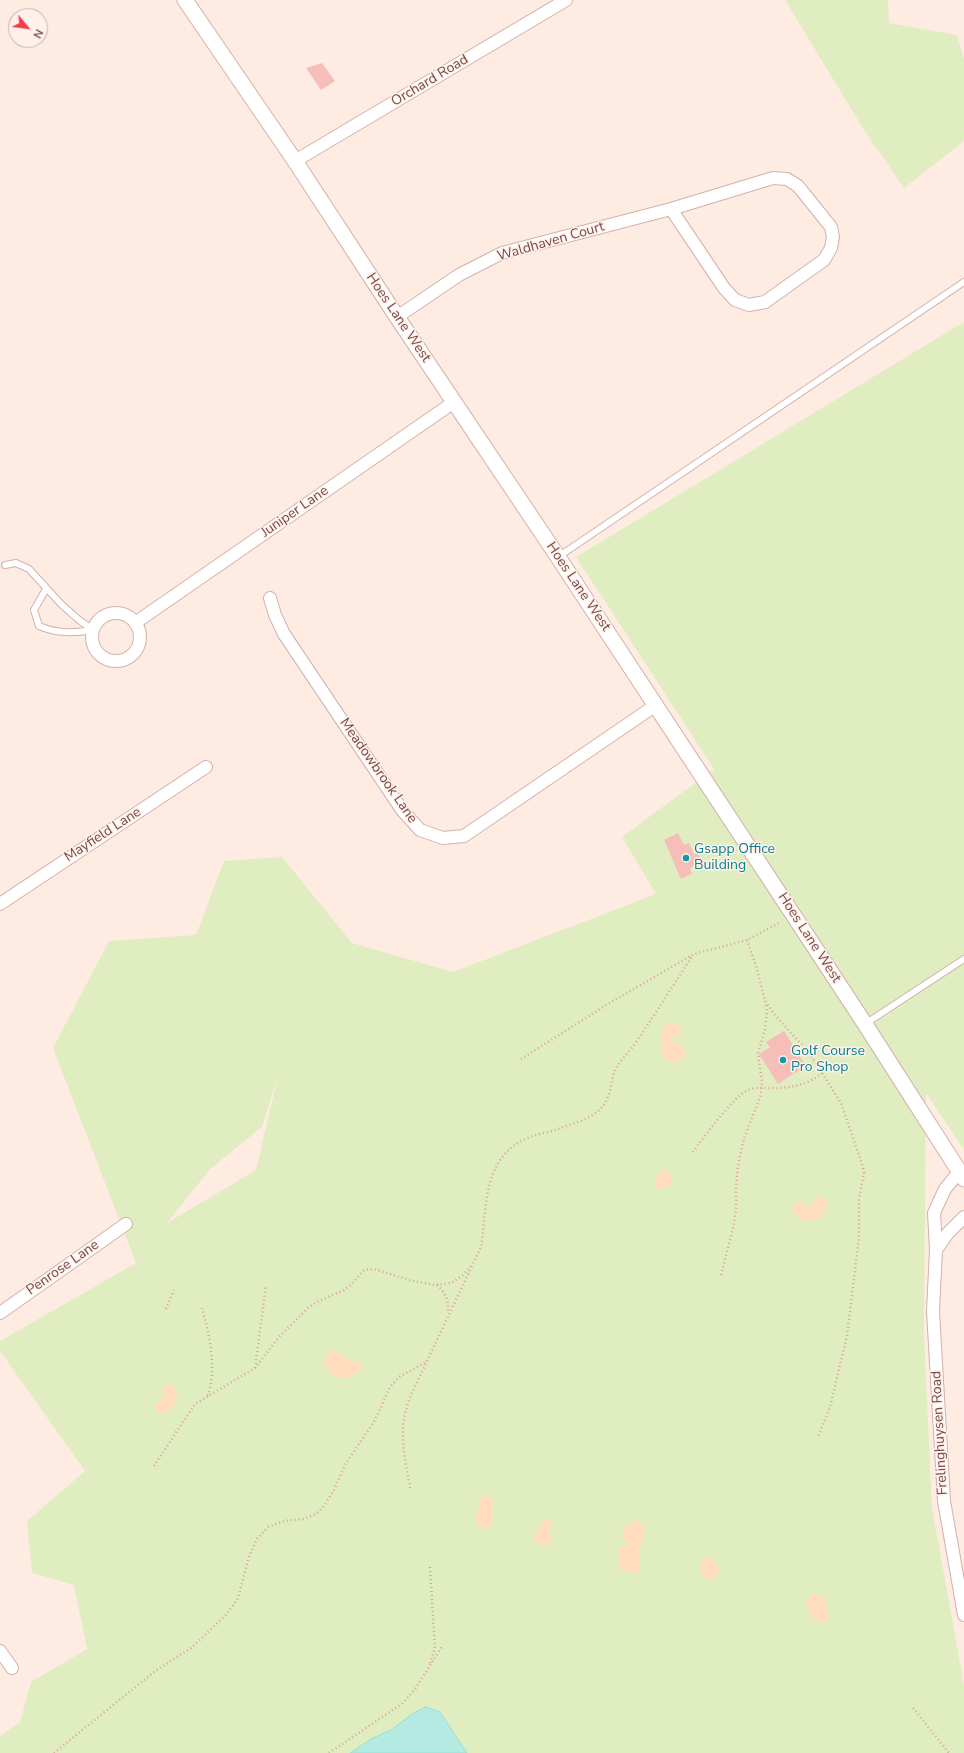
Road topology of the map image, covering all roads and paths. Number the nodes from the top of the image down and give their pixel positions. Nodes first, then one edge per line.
1 (184, 0) edge
2 (566, 0) edge
3 (295, 161) junction
4 (671, 209) junction
5 (964, 282) edge
6 (397, 317) junction
7 (454, 402) junction
8 (558, 557) junction
9 (5, 565) dead end
10 (46, 589) junction
11 (270, 598) dead end
12 (135, 623) junction
13 (93, 630) junction
14 (656, 705) junction
15 (206, 767) dead end
16 (0, 904) edge
17 (794, 915) junction
18 (747, 940) junction
19 (693, 955) junction
20 (964, 959) edge
21 (765, 1001) junction
22 (865, 1024) junction
23 (521, 1059) dead end
24 (822, 1073) junction
25 (762, 1088) junction
26 (693, 1152) dead end
27 (962, 1176) edge
28 (964, 1217) edge
29 (126, 1224) dead end
30 (936, 1250) junction
31 (475, 1263) junction
32 (721, 1275) dead end
33 (266, 1285) dead end
34 (436, 1285) junction
35 (174, 1290) dead end
36 (202, 1308) dead end
37 (166, 1309) dead end
38 (0, 1313) edge
39 (448, 1315) junction
40 (426, 1361) junction
41 (255, 1368) junction
42 (207, 1396) junction
43 (818, 1437) dead end
44 (154, 1466) dead end
45 (410, 1488) dead end
46 (430, 1567) dead end
47 (964, 1615) edge
48 (443, 1646) dead end
49 (0, 1651) edge
50 (12, 1668) dead end
51 (428, 1669) junction
52 (913, 1708) dead end
53 (329, 1752) edge
54 (54, 1753) edge
55 (949, 1753) edge

1 - 3 street, Hoes Lane West
2 - 3 street, Orchard Road
3 - 6 street, Hoes Lane West
4 - 4 street, Waldhaven Court
4 - 6 street, Waldhaven Court
5 - 8 lane
6 - 7 street, Hoes Lane West
7 - 8 street, Hoes Lane West
7 - 12 street, Juniper Lane
8 - 14 street, Hoes Lane West
9 - 10 lane
10 - 13 lane
10 - 13 lane
11 - 14 street, Meadowbrook Lane
12 - 13 street
12 - 13 street
14 - 17 street, Hoes Lane West
15 - 16 street, Mayfield Lane
17 - 18 path
17 - 22 street, Hoes Lane West
18 - 19 path
18 - 21 path
19 - 23 path
19 - 31 path
20 - 22 lane
21 - 24 path
21 - 25 path
22 - 27 street, Hoes Lane West
24 - 25 path
24 - 43 path
25 - 26 path
25 - 32 path
27 - 30 street, Frelinghuysen Road
28 - 30 street
29 - 38 street, Penrose Lane
30 - 47 street, Frelinghuysen Road
31 - 34 path
31 - 39 path
33 - 41 path
34 - 39 path
34 - 41 path
35 - 37 path
36 - 42 path
39 - 40 path
40 - 45 path
40 - 54 path
41 - 42 path
42 - 44 path
46 - 51 path
48 - 51 path
49 - 50 street
51 - 53 path
52 - 55 path

